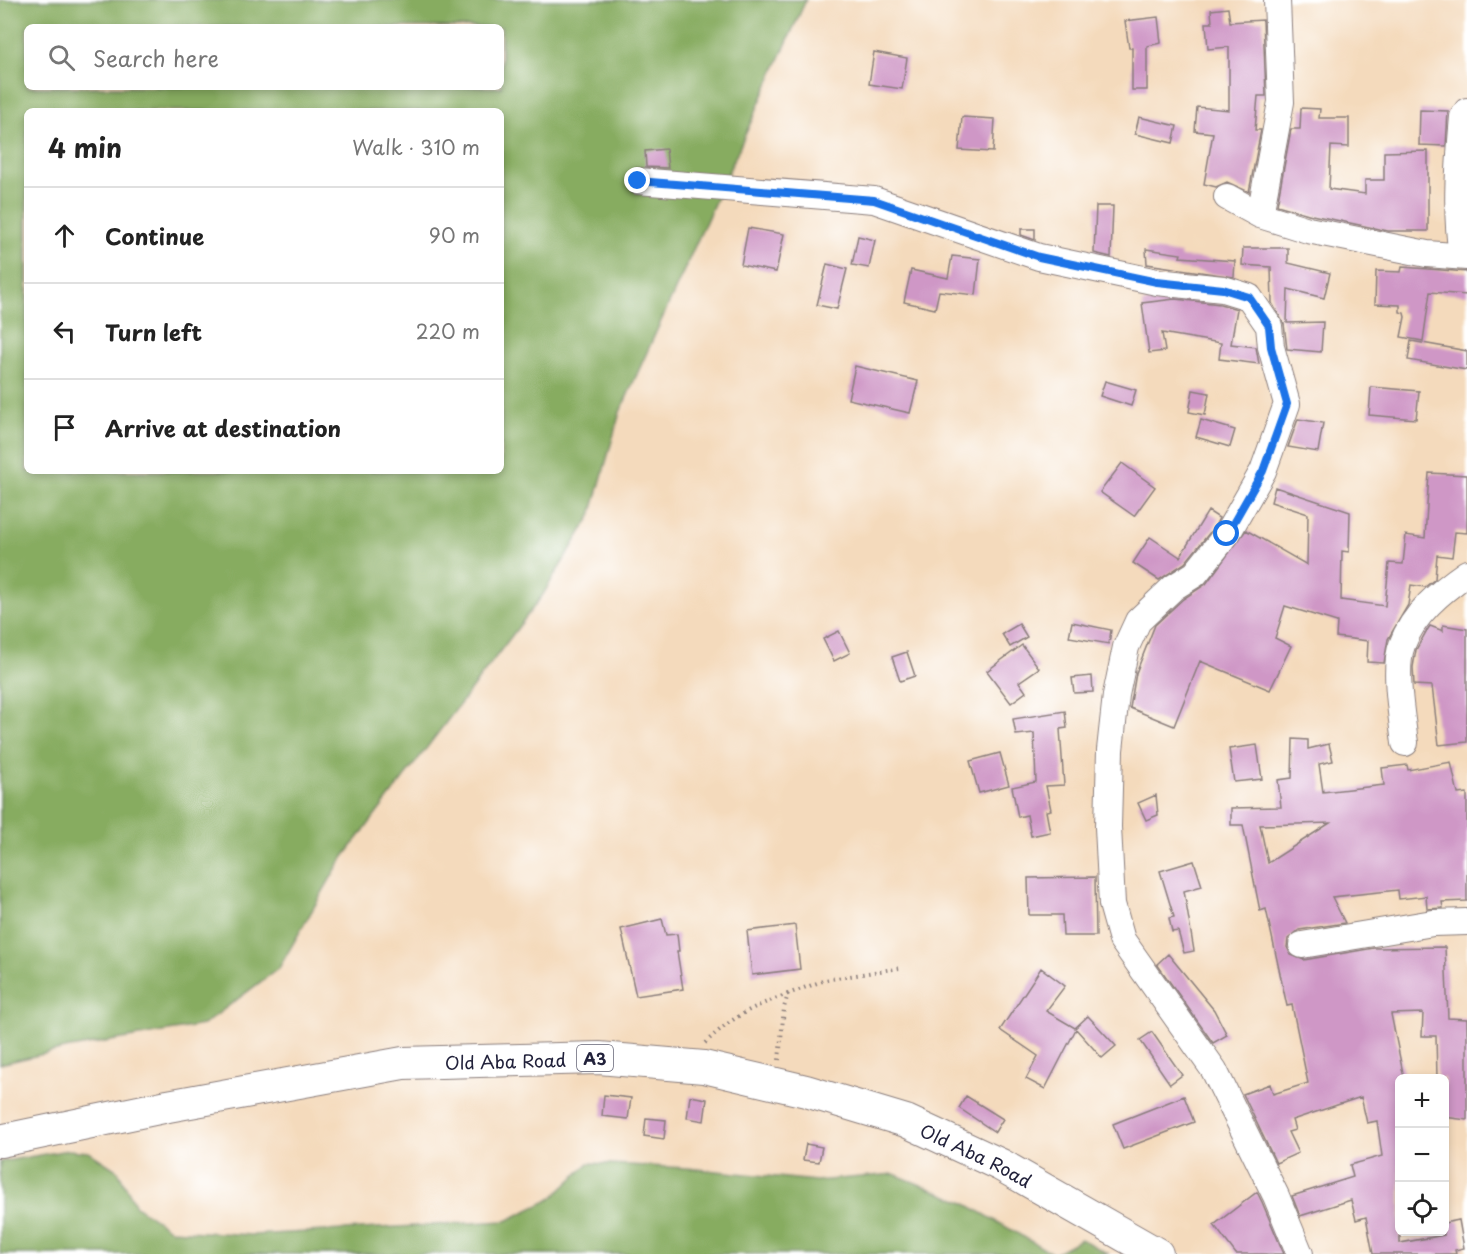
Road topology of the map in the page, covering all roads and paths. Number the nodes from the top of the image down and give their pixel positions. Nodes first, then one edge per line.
1 (1277, 0) edge
2 (1467, 111) edge
3 (638, 181) dead end
4 (1227, 197) dead end
5 (1260, 215) junction
6 (1465, 256) edge
7 (1467, 573) edge
8 (1405, 743) dead end
9 (1467, 922) edge
10 (1302, 945) dead end
11 (898, 968) dead end
12 (788, 994) junction
13 (704, 1044) dead end
14 (778, 1064) dead end
15 (0, 1141) edge
16 (1157, 1254) edge
17 (1300, 1254) edge

1 - 5 street
2 - 6 street
3 - 17 street
4 - 5 street
5 - 6 street
7 - 8 street
9 - 10 street
11 - 12 path
12 - 13 path
12 - 14 path
15 - 16 main road, Old Aba Road / A3

